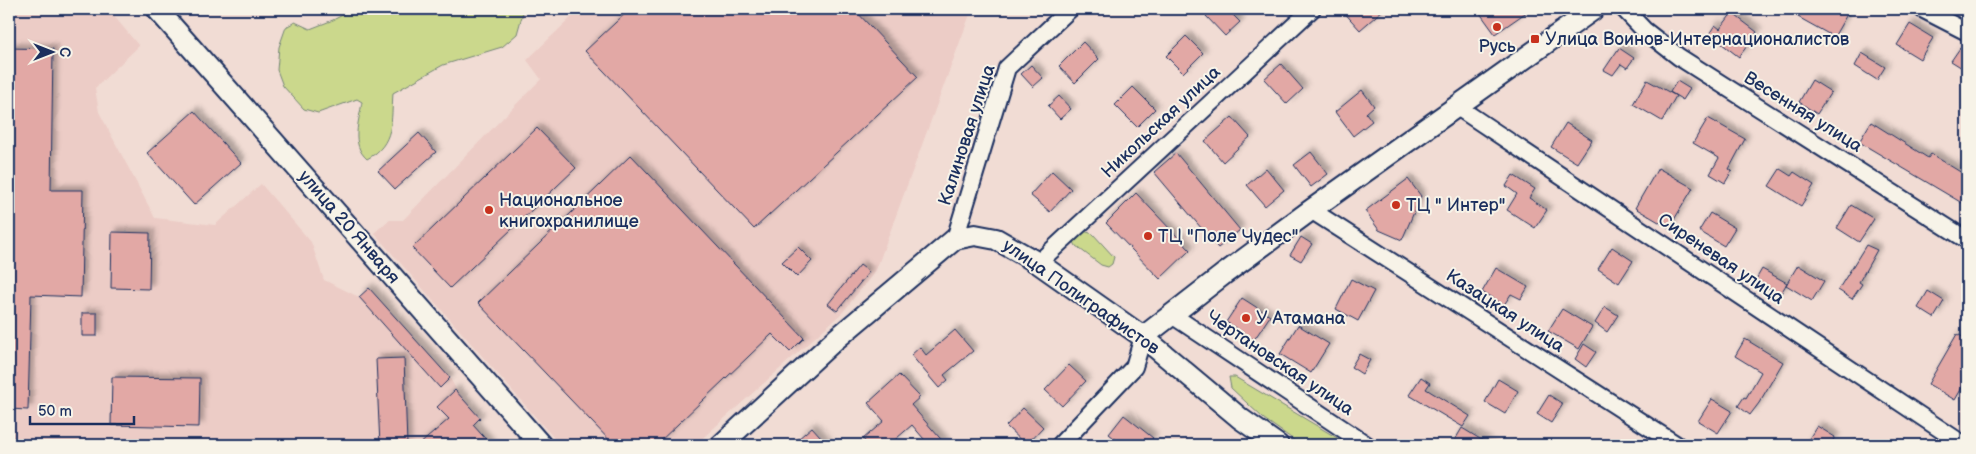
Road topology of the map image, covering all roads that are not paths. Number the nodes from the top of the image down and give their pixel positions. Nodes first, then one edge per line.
1 (157, 9) edge
2 (1070, 9) edge
3 (1312, 9) edge
4 (1594, 9) edge
5 (1624, 9) edge
6 (1922, 9) edge
7 (1967, 32) edge
8 (1456, 106) junction
9 (1311, 210) junction
10 (955, 239) junction
11 (1967, 240) edge
12 (1038, 263) junction
13 (1172, 315) junction
14 (1143, 338) junction
15 (541, 445) edge
16 (721, 445) edge
17 (1060, 445) edge
18 (1278, 445) edge
19 (1367, 445) edge
20 (1677, 445) edge
21 (1964, 445) edge

1 - 15 street, улица 20 Января
2 - 10 street, Калиновая улица
3 - 12 street, Никольская улица
4 - 8 street
5 - 11 street, Весенняя улица
6 - 7 street
8 - 9 street
8 - 21 street, Сиреневая улица
9 - 13 street
9 - 20 street, Казацкая улица
10 - 12 street, улица Полиграфистов
10 - 16 street
12 - 14 street, улица Полиграфистов
13 - 14 street
13 - 19 street, Чертановская улица
14 - 17 street
14 - 18 street, улица Полиграфистов

